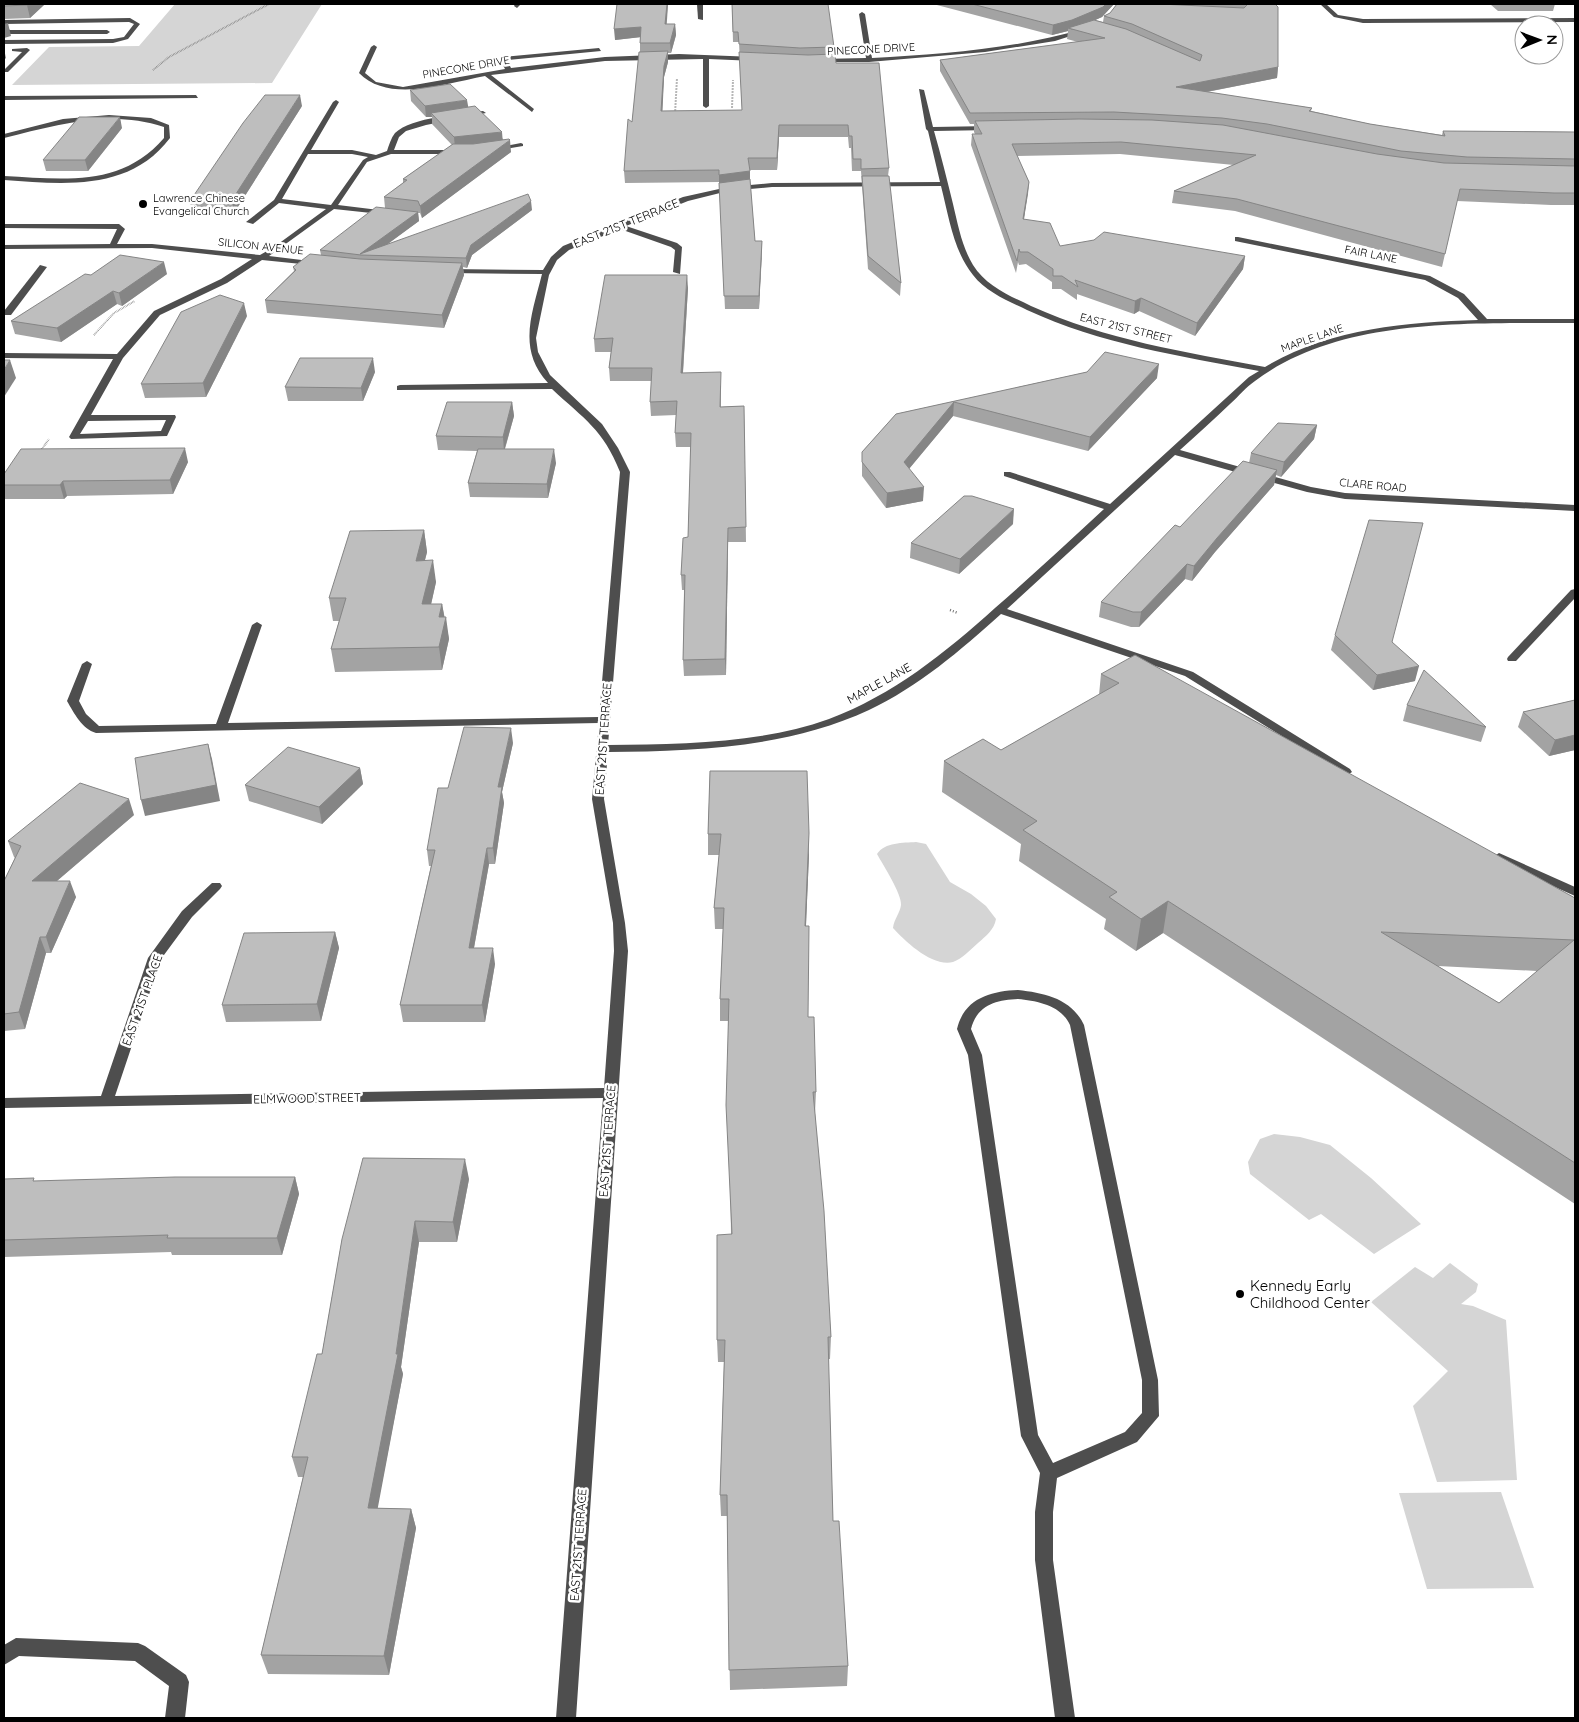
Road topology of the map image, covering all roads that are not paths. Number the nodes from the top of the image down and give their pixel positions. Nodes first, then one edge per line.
1 (700, 4) edge
2 (1323, 4) edge
3 (862, 14) dead end
4 (701, 19) dead end
5 (1575, 20) edge
6 (4, 22) edge
7 (1086, 30) edge
8 (7, 31) edge
9 (107, 32) dead end
10 (4, 38) edge
11 (4, 42) edge
12 (374, 47) dead end
13 (4, 50) edge
14 (599, 50) dead end
15 (706, 57) junction
16 (760, 59) edge
17 (869, 60) junction
18 (815, 61) edge
19 (509, 70) junction
20 (6, 71) dead end
21 (485, 73) junction
22 (920, 90) dead end
23 (4, 98) edge
24 (196, 98) dead end
25 (336, 102) dead end
26 (706, 106) dead end
27 (532, 110) dead end
28 (483, 113) edge
29 (997, 128) edge
30 (929, 129) junction
31 (4, 136) edge
32 (521, 145) dead end
33 (482, 151) edge
34 (308, 152) junction
35 (390, 152) junction
36 (466, 152) edge
37 (376, 156) junction
38 (4, 178) edge
39 (943, 184) junction
40 (277, 202) junction
41 (333, 207) junction
42 (400, 215) edge
43 (250, 222) dead end
44 (4, 226) edge
45 (619, 226) junction
46 (1238, 239) dead end
47 (4, 247) edge
48 (112, 247) junction
49 (263, 257) junction
50 (326, 264) edge
51 (43, 266) dead end
52 (438, 271) edge
53 (546, 272) junction
54 (677, 272) dead end
55 (4, 313) edge
56 (1575, 321) edge
57 (1485, 322) junction
58 (4, 355) edge
59 (119, 357) junction
60 (1265, 370) junction
61 (554, 386) junction
62 (400, 388) dead end
63 (84, 418) junction
64 (1174, 451) junction
65 (1007, 474) dead end
66 (1111, 508) junction
67 (1575, 508) edge
68 (1575, 592) edge
69 (1000, 610) junction
70 (257, 625) dead end
71 (1512, 659) dead end
72 (87, 664) dead end
73 (604, 720) junction
74 (221, 727) junction
75 (602, 749) junction
76 (1360, 781) edge
77 (1487, 852) edge
78 (216, 886) dead end
79 (1575, 892) edge
80 (611, 1093) junction
81 (106, 1102) junction
82 (4, 1103) edge
83 (1049, 1473) junction
84 (4, 1656) edge
85 (175, 1718) edge
86 (566, 1718) edge
87 (1065, 1718) edge

1 - 4 street
2 - 5 street
3 - 17 street
6 - 11 street
7 - 17 street, PINECONE DRIVE
8 - 9 street
8 - 10 street
12 - 21 street, PINECONE DRIVE
13 - 20 street
14 - 19 street
15 - 16 street, PINECONE DRIVE
15 - 19 street, PINECONE DRIVE
15 - 26 street
17 - 18 street, PINECONE DRIVE
19 - 21 street, PINECONE DRIVE
21 - 27 street
22 - 30 street, EAST 21ST STREET
23 - 24 street
25 - 34 street
28 - 35 street
29 - 30 street
30 - 39 street, EAST 21ST STREET
31 - 38 street
32 - 33 street
34 - 37 street
34 - 40 street
35 - 36 street
35 - 37 street
37 - 41 street
39 - 45 street, EAST 21ST TERRACE
39 - 60 street, EAST 21ST STREET
40 - 41 street
40 - 43 street
41 - 42 street
41 - 49 street
44 - 48 street
45 - 53 street, EAST 21ST TERRACE
45 - 54 street
46 - 57 street, FAIR LANE
47 - 48 street, SILICON AVENUE
48 - 49 street, SILICON AVENUE
49 - 50 street, SILICON AVENUE
49 - 59 street
51 - 55 street
52 - 53 street
53 - 61 street, EAST 21ST TERRACE
56 - 57 street, MAPLE LANE
57 - 60 street, MAPLE LANE
58 - 59 street
59 - 63 street
60 - 64 street, MAPLE LANE
61 - 62 street
61 - 73 street, EAST 21ST TERRACE
63 - 63 street
64 - 66 street, MAPLE LANE
64 - 67 street, CLARE ROAD
65 - 66 street
66 - 69 street, MAPLE LANE
68 - 71 street
69 - 75 street, MAPLE LANE
69 - 76 street
70 - 74 street
72 - 74 street
73 - 74 street
73 - 75 street, EAST 21ST TERRACE
75 - 80 street, EAST 21ST TERRACE
77 - 79 street
78 - 81 street, EAST 21ST PLACE
80 - 81 street, ELMWOOD STREET
80 - 86 street, EAST 21ST TERRACE
81 - 82 street, ELMWOOD STREET
83 - 83 street
83 - 87 street
84 - 85 street

